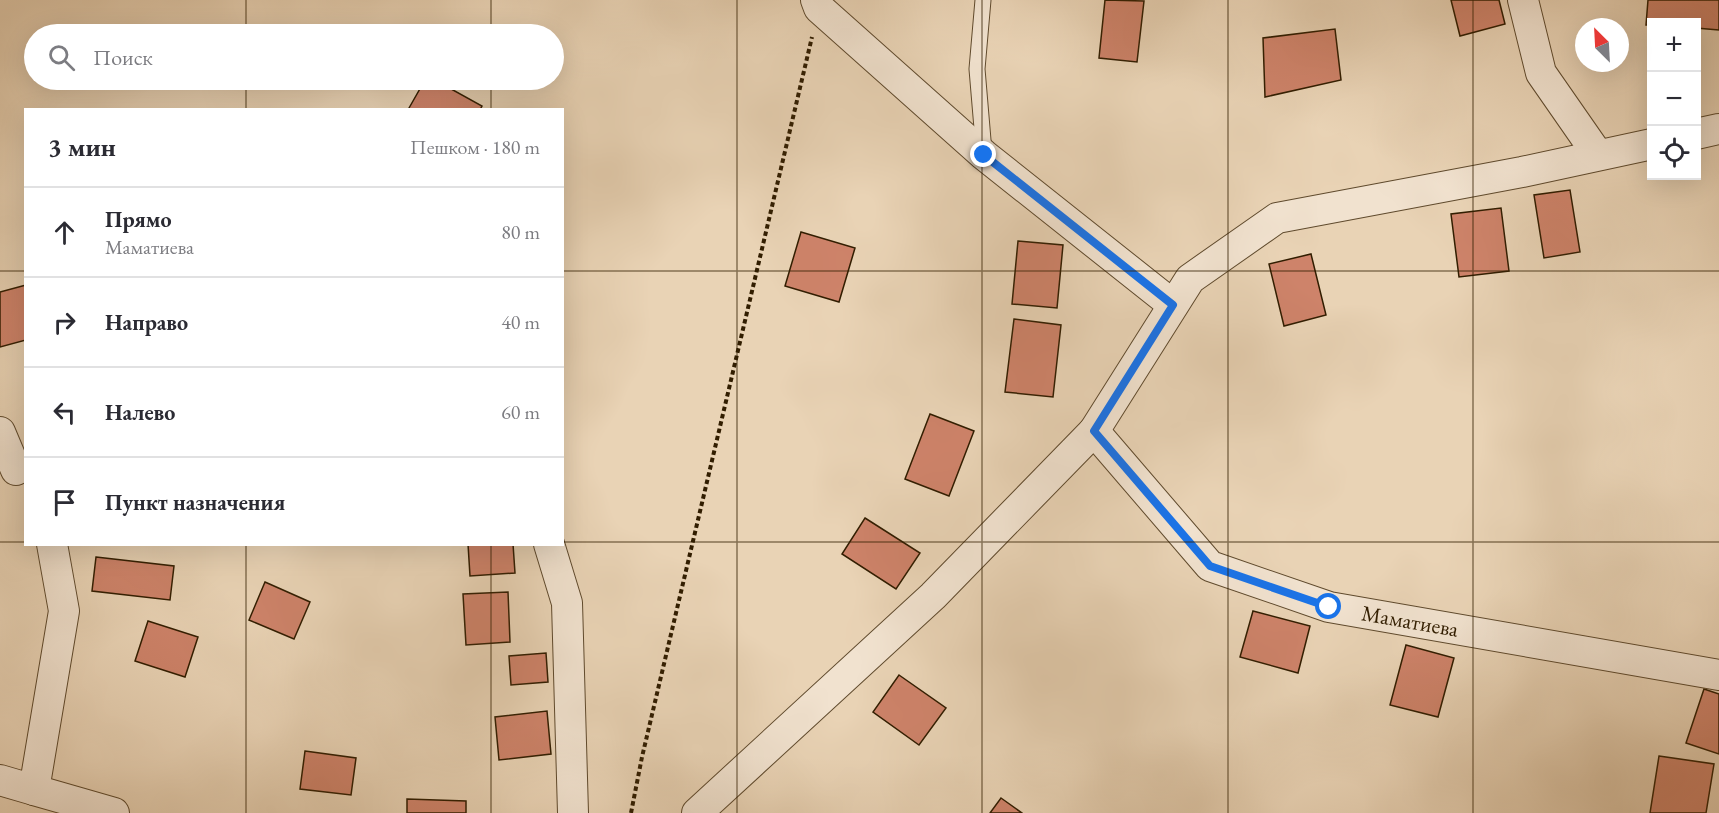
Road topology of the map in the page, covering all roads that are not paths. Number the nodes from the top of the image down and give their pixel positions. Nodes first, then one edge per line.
1 (983, 0) edge
2 (1523, 0) edge
3 (817, 4) edge
4 (1719, 129) edge
5 (1701, 133) edge
6 (1647, 145) edge
7 (984, 155) junction
8 (1598, 155) junction
9 (1173, 305) junction
10 (1094, 431) junction
11 (0, 432) edge
12 (14, 475) edge
13 (52, 546) edge
14 (550, 546) edge
15 (1719, 675) edge
16 (0, 780) edge
17 (34, 790) junction
18 (114, 813) edge
19 (573, 813) edge
20 (698, 813) edge

1 - 7 lane
2 - 8 street
3 - 7 street
4 - 5 street
6 - 8 street
7 - 9 street
8 - 9 street
9 - 10 street
10 - 15 street, Маматиева
10 - 20 street
11 - 12 street
13 - 17 street
14 - 19 street
16 - 17 street
17 - 18 street

